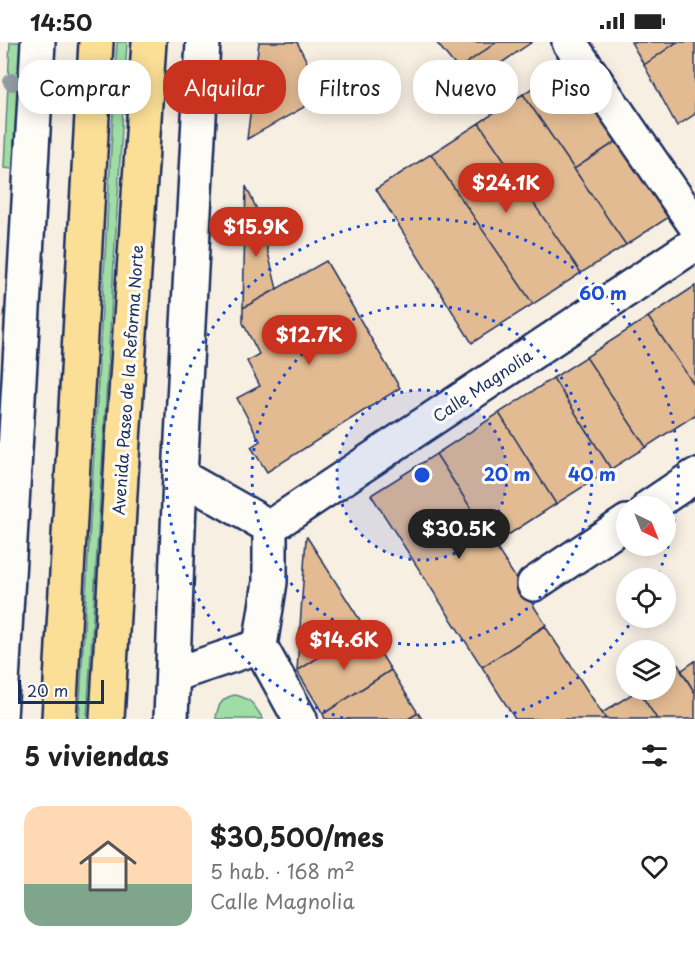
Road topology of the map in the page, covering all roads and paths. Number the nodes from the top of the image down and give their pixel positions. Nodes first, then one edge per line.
1 (38, 42) edge
2 (96, 42) edge
3 (149, 42) edge
4 (203, 42) edge
5 (569, 42) edge
6 (695, 225) edge
7 (695, 244) edge
8 (13, 257) edge
9 (180, 476) junction
10 (695, 476) edge
11 (665, 496) edge
12 (270, 527) junction
13 (616, 529) edge
14 (534, 584) dead end
15 (260, 646) junction
16 (173, 675) junction
17 (0, 708) edge
18 (59, 719) edge
19 (107, 719) edge
20 (171, 719) edge
21 (300, 719) edge

1 - 8 street
2 - 18 main road
3 - 19 main road, Avenida Paseo de la Reforma Norte
4 - 9 street
5 - 6 street
7 - 12 street, Calle Magnolia
8 - 17 street
9 - 12 street
9 - 16 street
10 - 11 street
12 - 15 street
13 - 14 street
15 - 16 street
15 - 21 street
16 - 20 street

